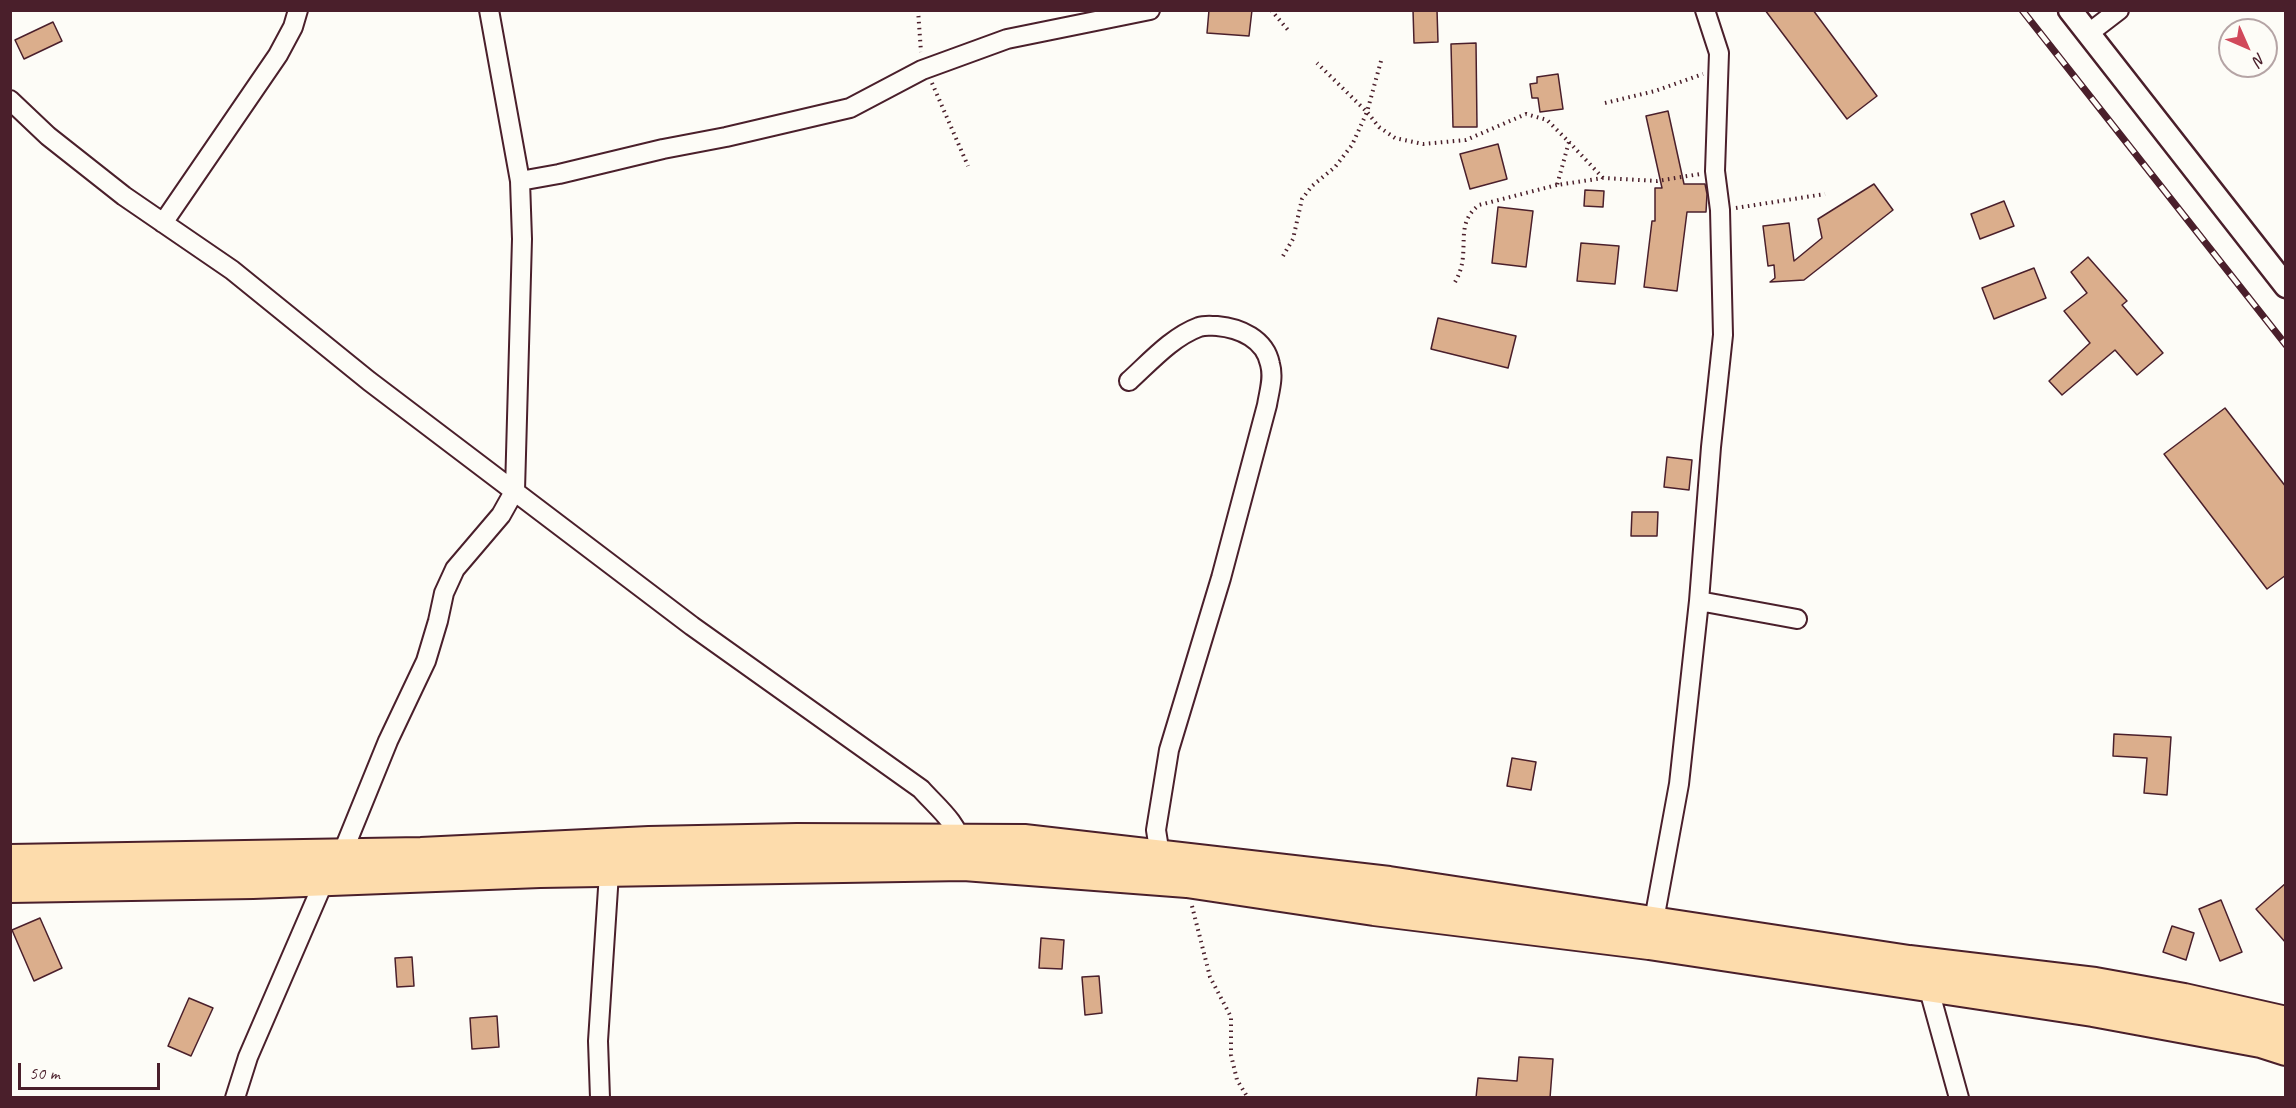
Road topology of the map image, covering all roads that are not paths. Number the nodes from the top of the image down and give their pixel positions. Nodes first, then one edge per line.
1 (297, 10) edge
2 (489, 10) edge
3 (1150, 10) edge
4 (1705, 10) edge
5 (2070, 10) edge
6 (2119, 10) edge
7 (2089, 33) junction
8 (10, 100) edge
9 (520, 180) junction
10 (164, 223) junction
11 (2286, 286) edge
12 (1129, 381) dead end
13 (515, 490) junction
14 (1699, 601) junction
15 (1797, 619) dead end
16 (962, 852) junction
17 (342, 854) junction
18 (1160, 855) junction
19 (10, 860) edge
20 (609, 873) junction
21 (325, 879) junction
22 (10, 887) edge
23 (1652, 932) junction
24 (1928, 986) junction
25 (2094, 997) junction
26 (2286, 1022) edge
27 (2286, 1050) edge
28 (235, 1098) edge
29 (600, 1098) edge
30 (1959, 1098) edge

1 - 10 street
2 - 9 street
3 - 9 street
4 - 14 street
5 - 7 street
6 - 7 street
7 - 11 street
8 - 10 street
9 - 13 street
10 - 13 street
12 - 18 street
13 - 16 street
13 - 17 street
14 - 15 street
14 - 23 street
16 - 17 highway
16 - 18 highway
16 - 20 highway
16 - 23 highway
17 - 19 highway
18 - 23 highway
20 - 21 highway
20 - 29 street
21 - 22 highway
21 - 28 street
23 - 24 highway
23 - 25 highway
24 - 25 highway
24 - 30 street
25 - 26 highway
25 - 27 highway

